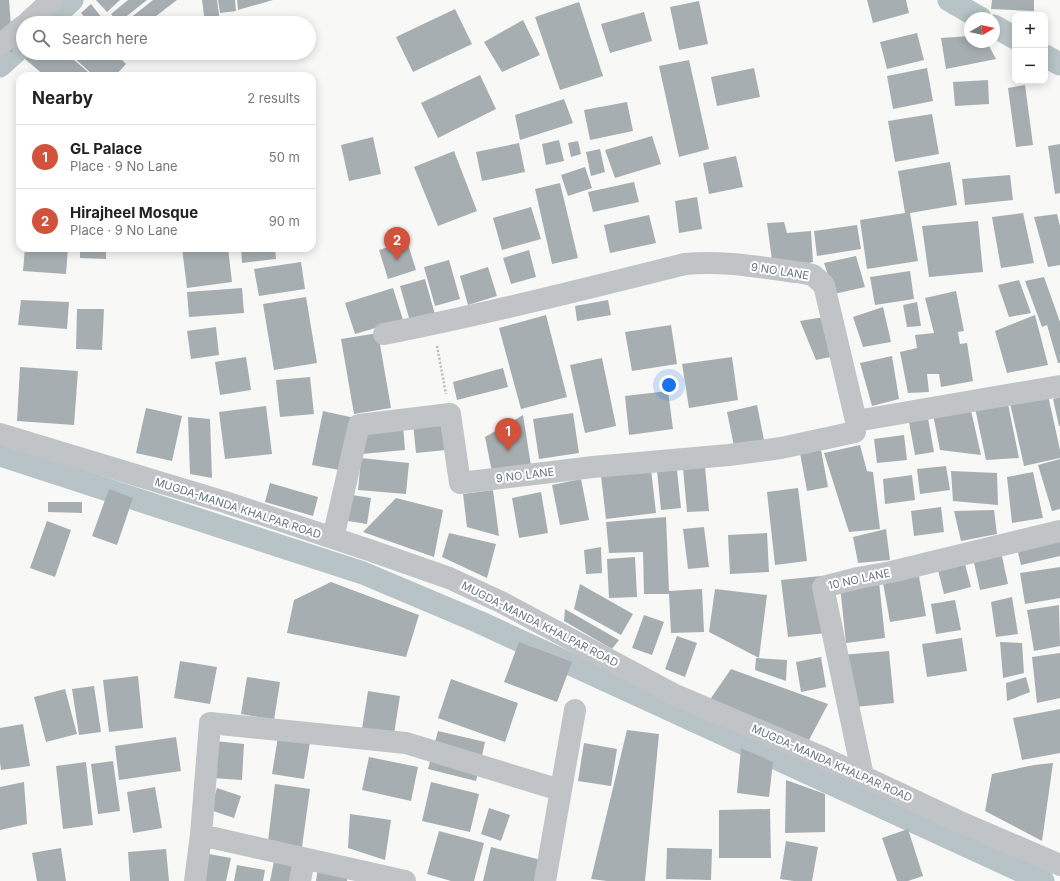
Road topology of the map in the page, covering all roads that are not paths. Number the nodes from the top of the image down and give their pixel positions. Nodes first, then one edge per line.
1 (52, 0) edge
2 (35, 16) edge
3 (16, 32) edge
4 (0, 45) edge
5 (384, 334) dead end
6 (1060, 386) edge
7 (856, 421) junction
8 (0, 434) edge
9 (1060, 531) edge
10 (333, 538) junction
11 (575, 710) dead end
12 (863, 776) junction
13 (560, 790) junction
14 (201, 835) junction
15 (304, 859) junction
16 (1060, 865) edge
17 (195, 881) edge
18 (300, 881) edge
19 (405, 881) edge
20 (545, 881) edge

1 - 2 street
3 - 4 street
5 - 7 street, 9 NO LANE
6 - 7 street
7 - 10 street, 9 NO LANE
8 - 10 street, MUGDA-MANDA KHALPAR ROAD
9 - 12 street, 10 NO LANE
10 - 12 street, MUGDA-MANDA KHALPAR ROAD
11 - 13 street
12 - 16 street, MUGDA-MANDA KHALPAR ROAD
13 - 14 street
13 - 20 street
14 - 15 street
14 - 17 street
15 - 18 street
15 - 19 street

